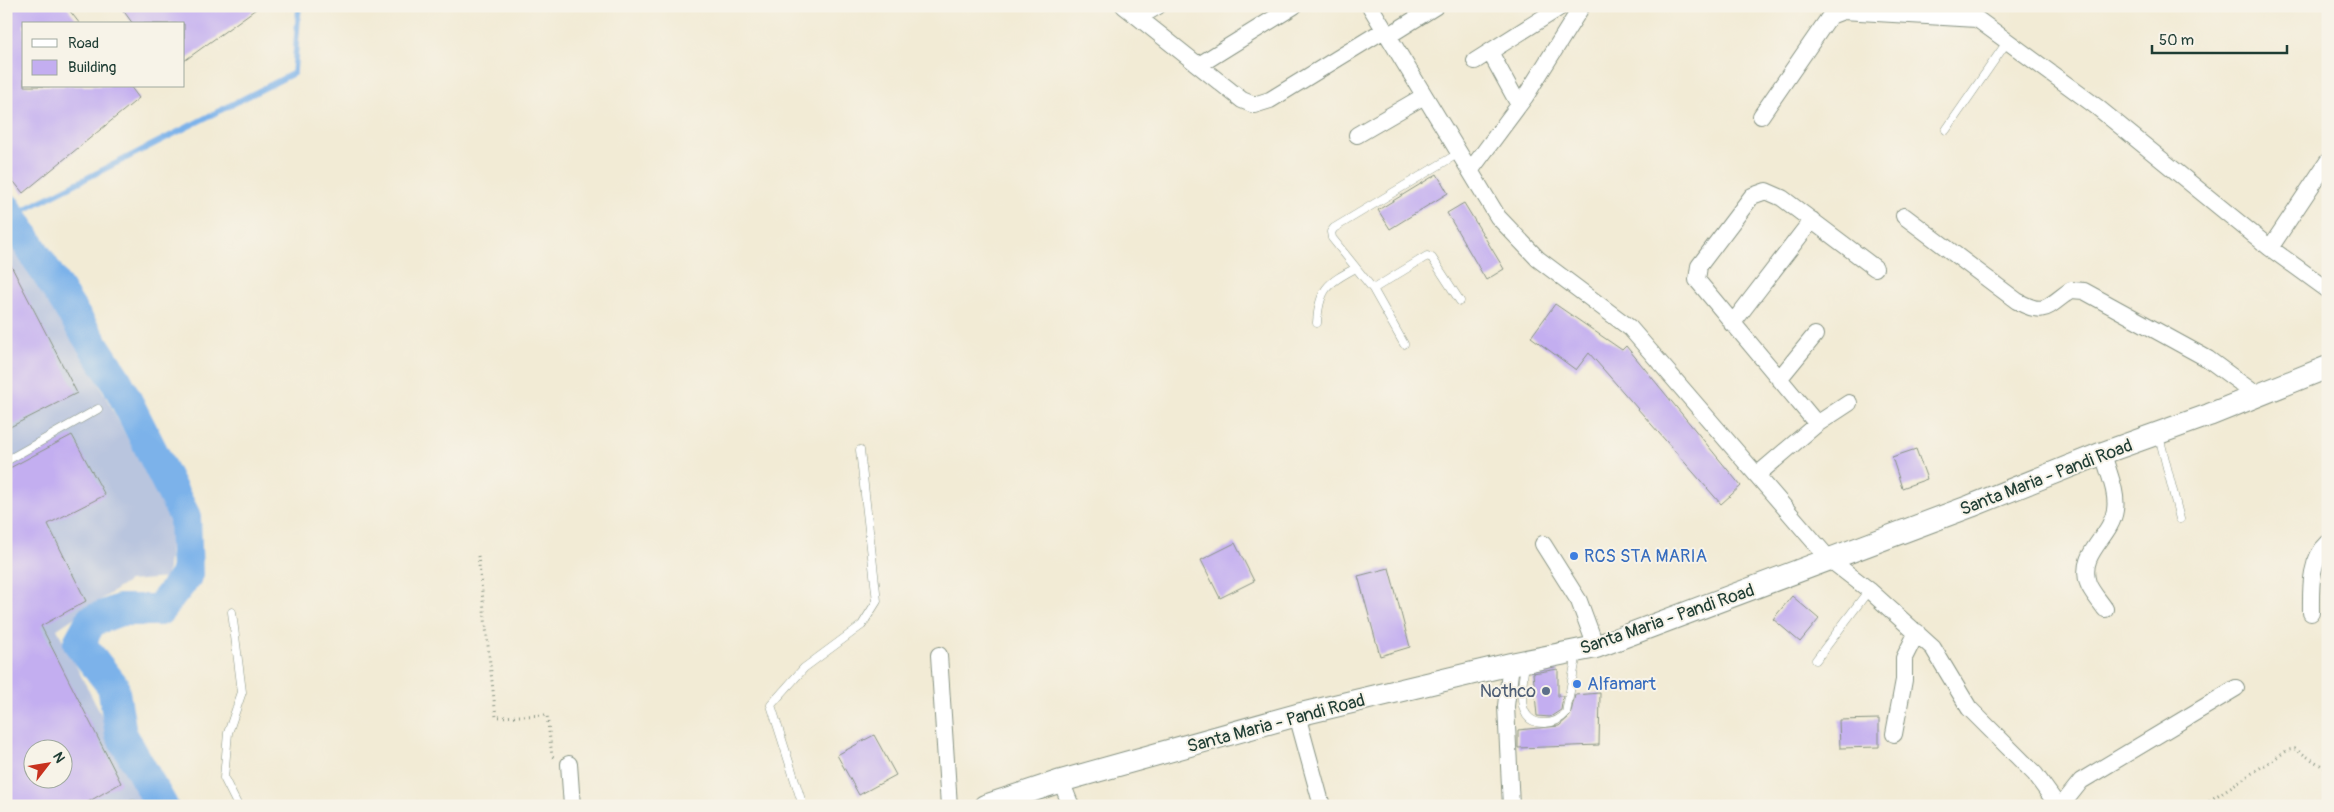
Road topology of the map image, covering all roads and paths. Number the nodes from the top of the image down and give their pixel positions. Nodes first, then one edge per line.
1 (1124, 6) edge
2 (1158, 6) edge
3 (1294, 6) edge
4 (1370, 6) edge
5 (1436, 6) edge
6 (1562, 6) edge
7 (1582, 6) edge
8 (1139, 17) junction
9 (1386, 33) junction
10 (2008, 42) junction
11 (1490, 52) junction
12 (1475, 61) dead end
13 (1199, 65) junction
14 (1424, 96) junction
15 (1519, 105) junction
16 (1761, 116) dead end
17 (1946, 130) dead end
18 (1357, 135) dead end
19 (1459, 153) junction
20 (2328, 161) edge
21 (1470, 171) junction
22 (1904, 216) dead end
23 (1812, 220) junction
24 (2270, 248) junction
25 (1356, 268) junction
26 (1875, 268) dead end
27 (1373, 289) junction
28 (2328, 290) edge
29 (1460, 301) dead end
30 (1317, 323) dead end
31 (1732, 324) junction
32 (1815, 336) dead end
33 (1404, 344) dead end
34 (2328, 367) edge
35 (1779, 379) junction
36 (2257, 395) junction
37 (1849, 403) dead end
38 (98, 410) dead end
39 (1817, 424) junction
40 (2159, 434) junction
41 (860, 450) dead end
42 (2103, 453) junction
43 (6, 461) edge
44 (1757, 475) junction
45 (2180, 519) dead end
46 (2328, 543) edge
47 (1543, 544) dead end
48 (478, 556) dead end
49 (1829, 560) junction
50 (1869, 590) junction
51 (2105, 609) dead end
52 (232, 612) dead end
53 (2311, 613) dead end
54 (1917, 632) junction
55 (1587, 649) junction
56 (939, 655) dead end
57 (1816, 660) dead end
58 (1518, 663) junction
59 (2236, 688) dead end
60 (1297, 715) junction
61 (1894, 734) dead end
62 (570, 764) joint
63 (2328, 770) edge
64 (1061, 781) junction
65 (238, 806) edge
66 (572, 806) edge
67 (804, 806) edge
68 (949, 806) edge
69 (985, 806) edge
70 (1071, 806) edge
71 (1322, 806) edge
72 (1511, 806) edge
73 (2059, 806) edge
74 (2201, 806) edge

1 - 8 street
2 - 8 street
3 - 13 street
4 - 9 street
5 - 9 street
6 - 11 street
7 - 15 street
8 - 13 street
9 - 13 street
9 - 14 street
10 - 16 street
10 - 17 lane
10 - 24 street
11 - 12 street
11 - 15 street
14 - 18 street
14 - 19 street
15 - 21 street
19 - 21 street
19 - 25 lane
20 - 24 street
21 - 44 street
22 - 36 street
23 - 26 street
23 - 31 street
23 - 31 street
24 - 28 street
25 - 27 lane
25 - 30 lane
27 - 29 lane
27 - 33 lane
31 - 35 street
32 - 35 street
34 - 36 main road, Santa Maria - Pandi Road
35 - 39 street
36 - 40 main road, Santa Maria - Pandi Road
37 - 39 street
38 - 43 lane
39 - 44 street
40 - 42 main road, Santa Maria - Pandi Road
40 - 45 lane
41 - 67 lane
42 - 49 main road, Santa Maria - Pandi Road
42 - 51 street
44 - 49 street
46 - 53 street
47 - 55 street
48 - 62 path
49 - 50 street
49 - 55 main road, Santa Maria - Pandi Road
50 - 54 street
50 - 57 lane
52 - 65 lane
54 - 61 street
54 - 73 street
55 - 58 main road, Santa Maria - Pandi Road
55 - 58 lane
56 - 68 street
58 - 60 main road, Santa Maria - Pandi Road
58 - 72 street
59 - 73 street
60 - 64 main road, Santa Maria - Pandi Road
60 - 71 street
62 - 66 street
63 - 74 path
64 - 69 main road, Santa Maria - Pandi Road
64 - 70 street

